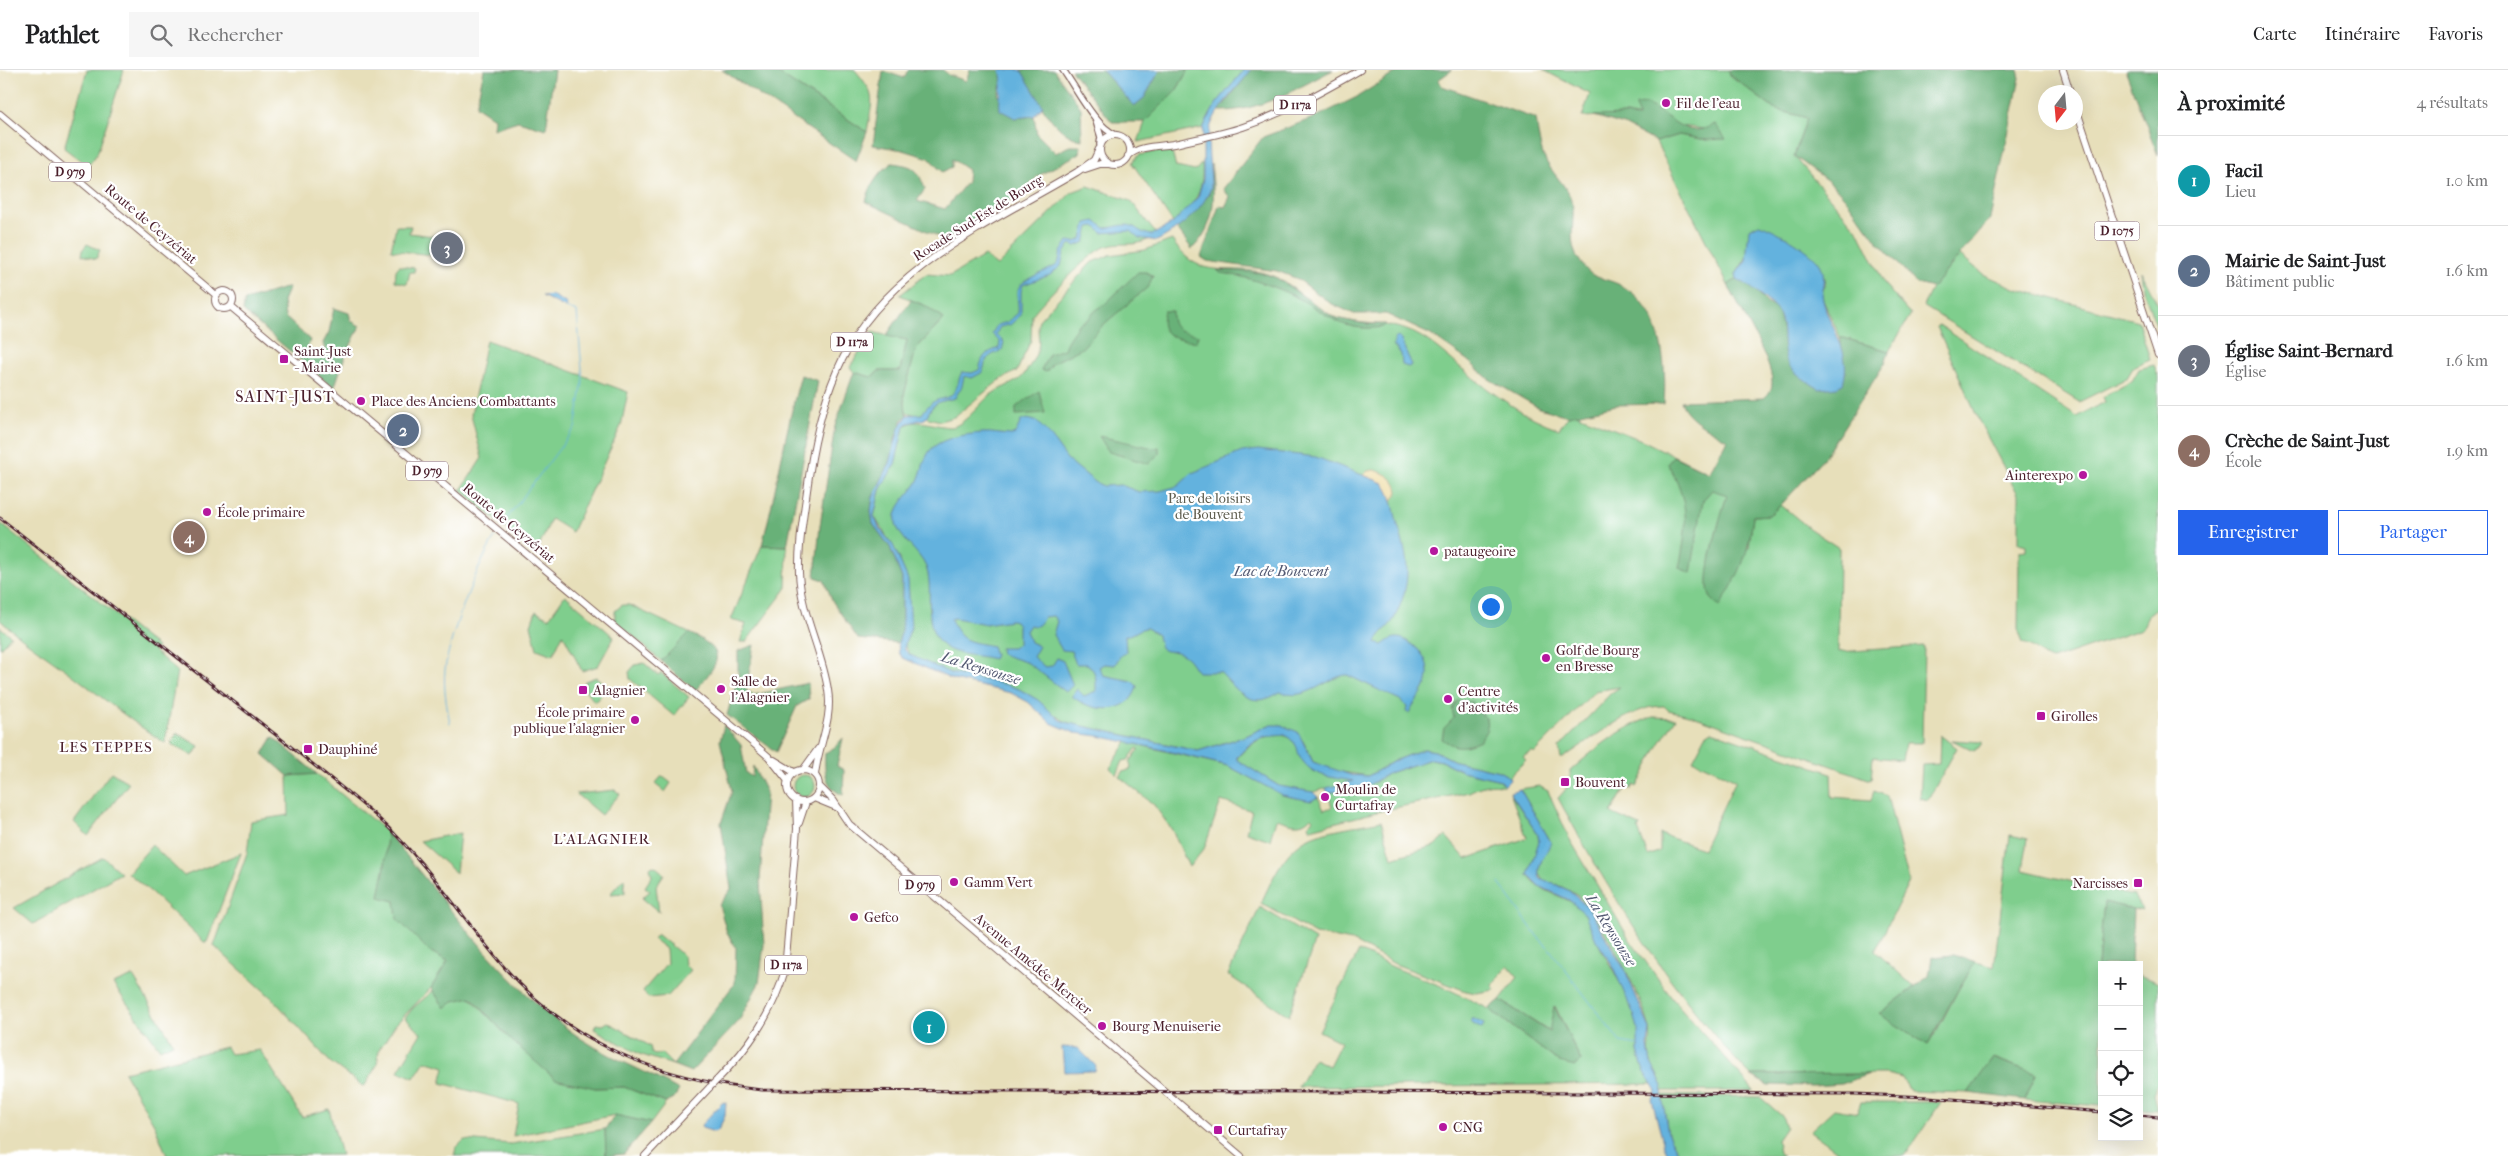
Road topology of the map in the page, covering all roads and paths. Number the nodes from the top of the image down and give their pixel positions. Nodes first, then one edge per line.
1 (1063, 70) edge
2 (1360, 70) edge
3 (2063, 70) edge
4 (2068, 85) edge
5 (0, 114) edge
6 (1093, 114) junction
7 (2083, 129) edge
8 (1116, 135) junction
9 (1126, 141) junction
10 (1100, 147) junction
11 (1149, 147) junction
12 (1128, 156) junction
13 (1109, 164) junction
14 (1077, 172) junction
15 (216, 295) junction
16 (230, 307) junction
17 (2158, 355) edge
18 (822, 741) junction
19 (769, 757) junction
20 (803, 770) junction
21 (794, 772) junction
22 (815, 775) junction
23 (788, 781) junction
24 (820, 787) junction
25 (814, 798) junction
26 (796, 800) junction
27 (806, 802) junction
28 (836, 808) junction
29 (797, 829) junction
30 (645, 1156) edge
31 (1241, 1156) edge

1 - 6 street
2 - 11 main road, D 117a
3 - 4 main road
5 - 15 main road, Route de Ceyzériat / D 979
6 - 8 street
6 - 10 street
7 - 17 main road, D 1075
8 - 9 main road
8 - 10 main road
9 - 11 main road, D 117a
9 - 12 main road
10 - 13 main road
10 - 14 main road, Rocade Sud-Est de Bourg / D 117a
11 - 12 main road, D 117a
12 - 13 main road
13 - 14 main road, Rocade Sud-Est de Bourg / D 117a
14 - 18 main road, Rocade Sud-Est de Bourg / D 117a
15 - 16 main road
15 - 16 main road
16 - 19 main road, Route de Ceyzériat / D 979
18 - 20 main road, D 117a
18 - 22 main road, D 117a
19 - 21 main road, D 979
19 - 23 main road, D 979
20 - 21 main road
20 - 22 main road
21 - 23 main road
22 - 24 main road
23 - 26 main road
24 - 25 main road
24 - 28 main road, Avenue Amédée Mercier / D 979
25 - 27 main road
25 - 28 main road, Avenue Amédée Mercier / D 979
26 - 27 main road
26 - 29 main road, D 117a
27 - 29 main road, D 117a
28 - 31 main road, Avenue Amédée Mercier / D 979
29 - 30 main road, D 117a, bridge

